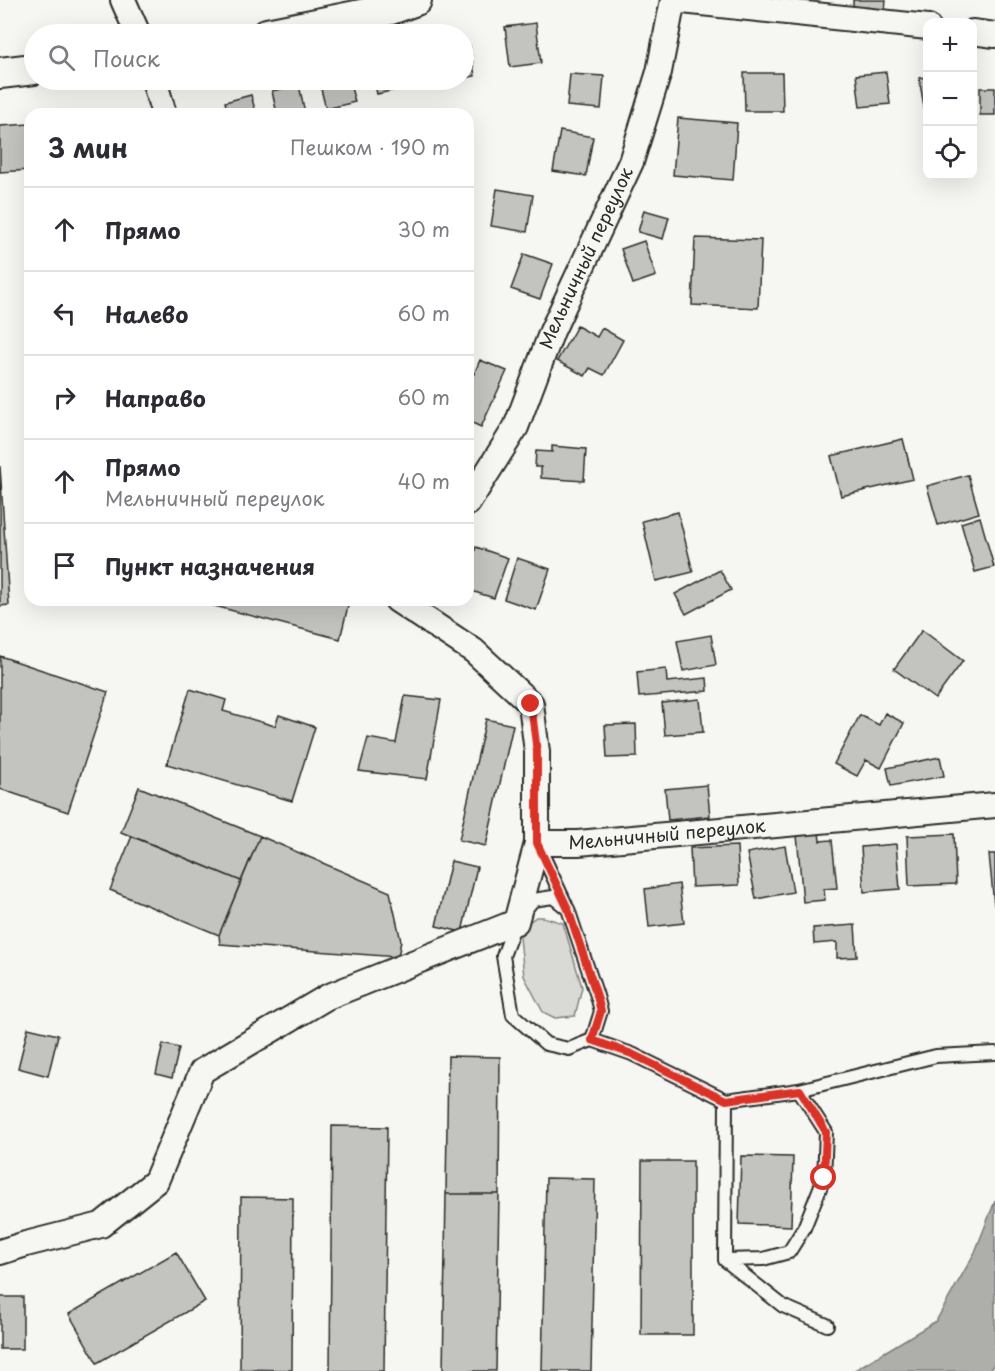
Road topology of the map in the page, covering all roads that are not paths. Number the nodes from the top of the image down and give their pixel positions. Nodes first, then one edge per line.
1 (123, 0) edge
2 (416, 0) edge
3 (673, 0) edge
4 (134, 24) edge
5 (317, 24) edge
6 (923, 27) edge
7 (977, 33) edge
8 (995, 35) edge
9 (24, 70) edge
10 (0, 73) edge
11 (157, 90) edge
12 (162, 108) edge
13 (474, 494) edge
14 (407, 606) edge
15 (995, 805) edge
16 (537, 843) junction
17 (568, 909) junction
18 (516, 922) junction
19 (592, 1040) junction
20 (995, 1053) edge
21 (800, 1090) junction
22 (726, 1100) junction
23 (0, 1252) edge
24 (725, 1260) junction
25 (827, 1325) dead end

1 - 4 street
2 - 5 street
3 - 6 street
3 - 13 street, Мельничный переулок
7 - 8 street
9 - 10 street
11 - 12 street
14 - 16 street
15 - 16 street, Мельничный переулок
16 - 17 lane
16 - 18 street
17 - 18 lane
17 - 19 lane
18 - 19 lane
18 - 23 street
19 - 22 lane
20 - 21 lane
21 - 22 lane
21 - 24 lane
22 - 24 lane
24 - 25 lane

